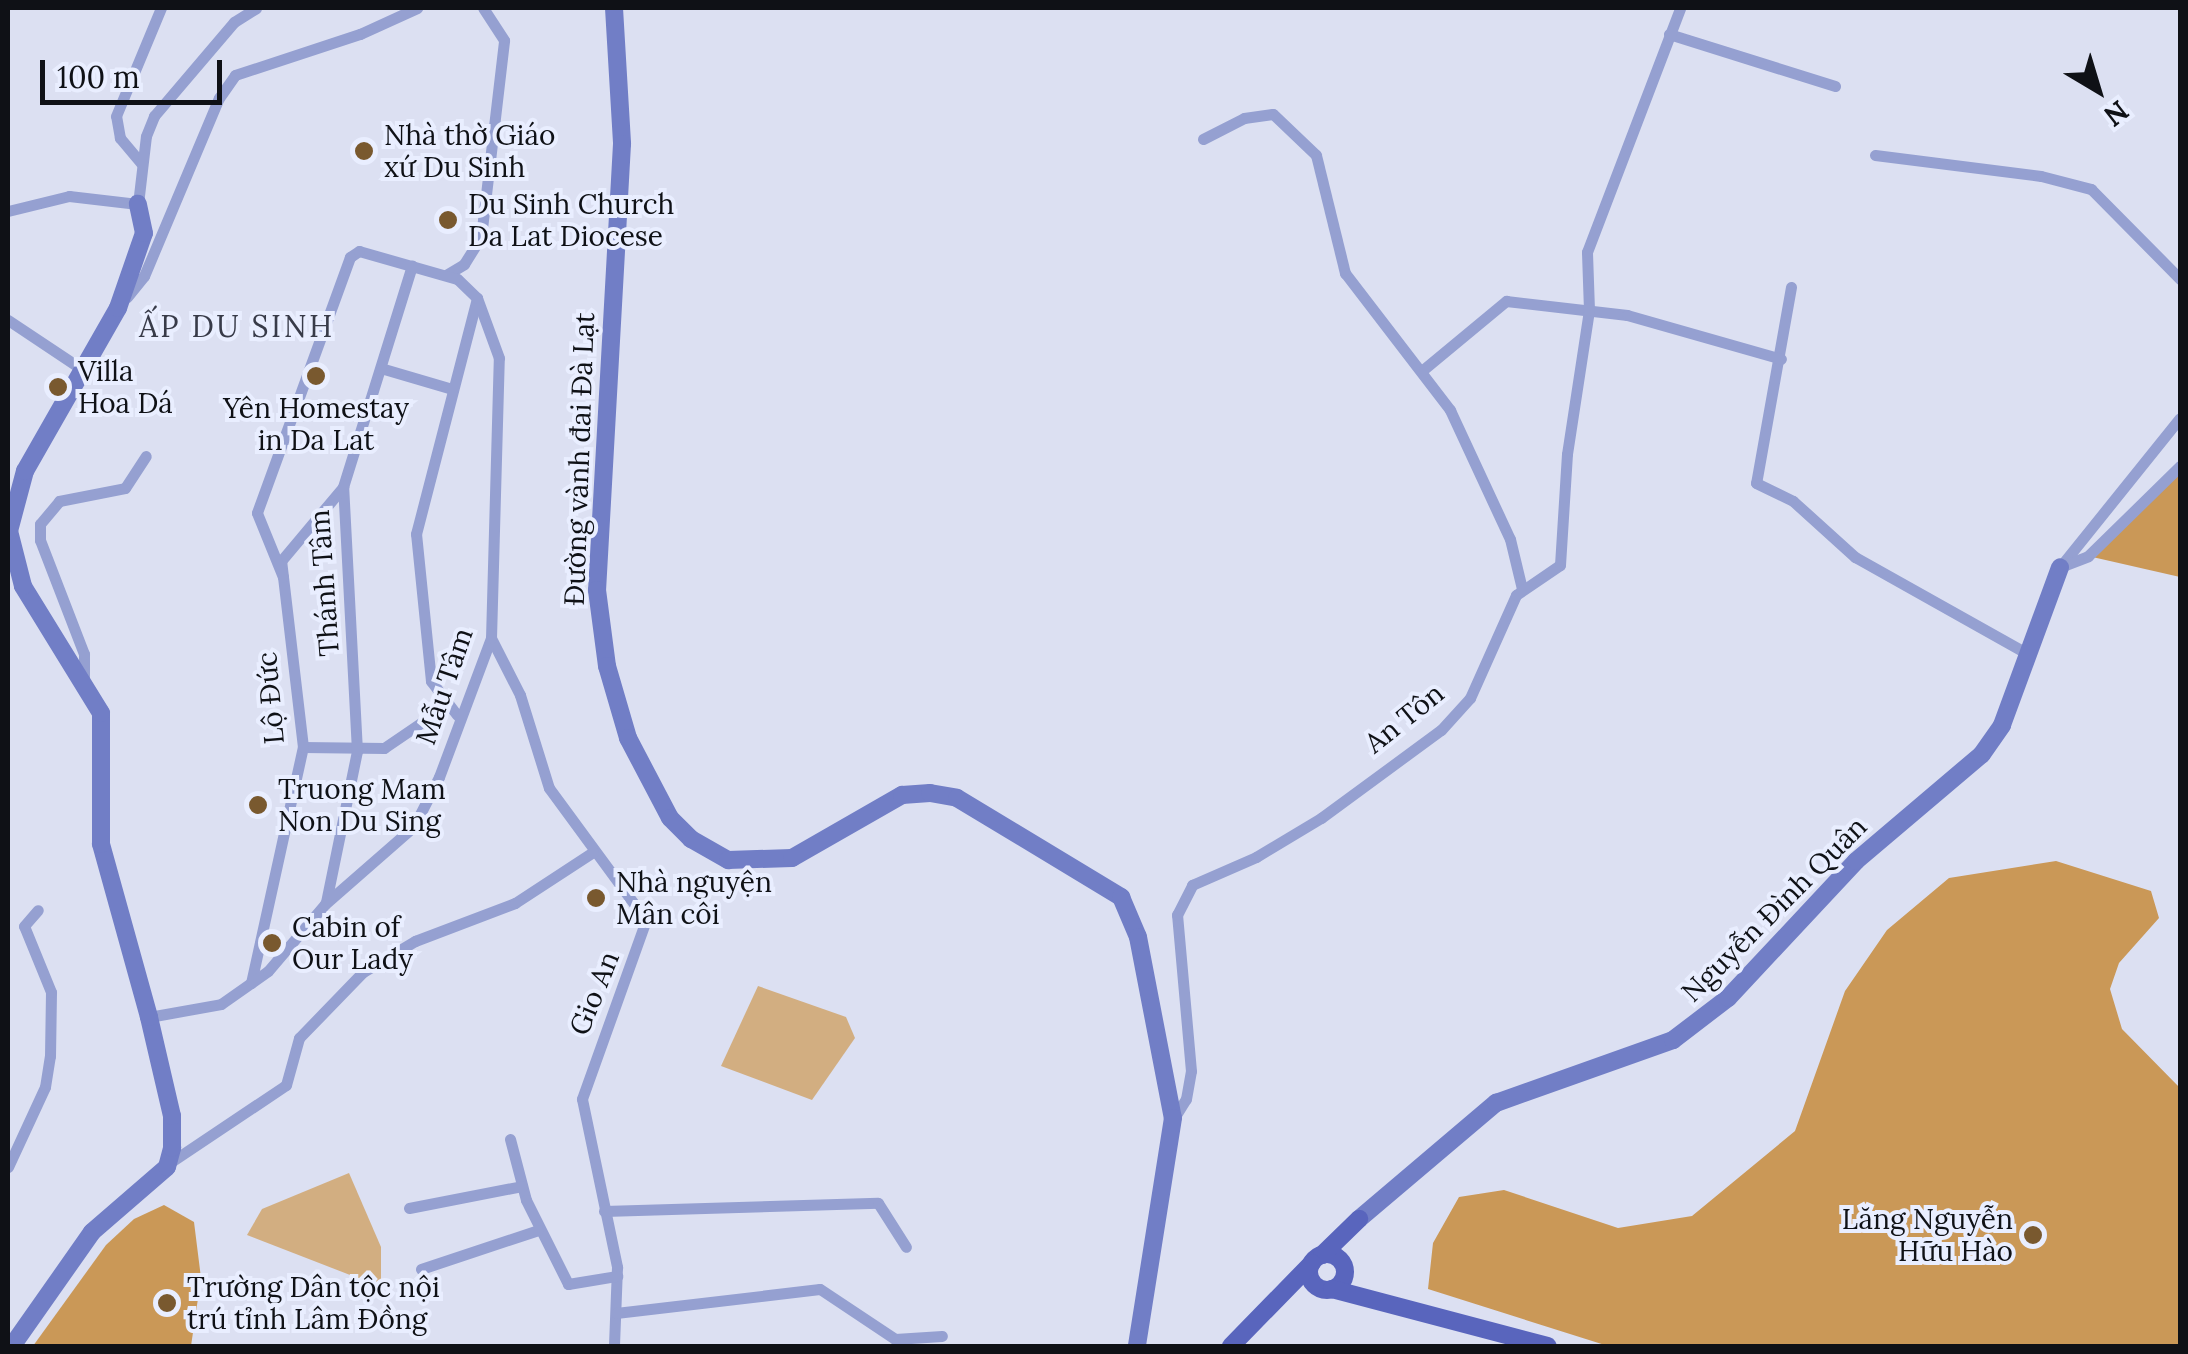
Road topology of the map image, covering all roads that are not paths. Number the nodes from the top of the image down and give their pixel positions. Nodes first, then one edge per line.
1 (161, 8) edge
2 (256, 8) edge
3 (418, 8) edge
4 (483, 8) edge
5 (614, 8) edge
6 (1680, 8) edge
7 (1669, 34) junction
8 (1835, 86) dead end
9 (1203, 139) dead end
10 (1874, 156) dead end
11 (141, 163) junction
12 (138, 204) junction
13 (8, 211) edge
14 (412, 266) junction
15 (446, 276) junction
16 (2180, 279) edge
17 (1792, 286) dead end
18 (478, 298) junction
19 (118, 308) junction
20 (1589, 310) junction
21 (8, 320) edge
22 (1781, 359) junction
23 (384, 369) junction
24 (1424, 369) junction
25 (86, 372) junction
26 (452, 389) junction
27 (2180, 418) edge
28 (146, 456) dead end
29 (2180, 466) edge
30 (343, 487) junction
31 (2060, 567) junction
32 (283, 577) junction
33 (1522, 589) junction
34 (491, 638) junction
35 (2026, 652) junction
36 (84, 680) junction
37 (447, 705) junction
38 (457, 715) junction
39 (303, 747) junction
40 (358, 751) junction
41 (593, 852) junction
42 (325, 904) junction
43 (38, 910) dead end
44 (251, 984) junction
45 (150, 1017) junction
46 (1173, 1118) junction
47 (510, 1138) dead end
48 (171, 1162) junction
49 (8, 1167) edge
50 (522, 1186) junction
51 (409, 1208) dead end
52 (604, 1211) junction
53 (1359, 1218) junction
54 (538, 1230) junction
55 (906, 1247) dead end
56 (1317, 1259) junction
57 (1343, 1267) junction
58 (421, 1269) dead end
59 (616, 1276) junction
60 (1327, 1289) junction
61 (1384, 1298) junction
62 (1269, 1311) junction
63 (616, 1313) junction
64 (942, 1336) dead end
65 (12, 1346) edge
66 (614, 1346) edge
67 (1137, 1346) edge
68 (1232, 1346) edge
69 (1548, 1346) edge

1 - 11 street
2 - 11 street
3 - 19 street
4 - 15 street
5 - 46 street, Đường vành đai Đà Lạt
6 - 7 street, An Tôn
7 - 8 street
7 - 20 street, An Tôn
9 - 24 street
10 - 16 street
11 - 12 street
12 - 13 street
12 - 19 street
14 - 15 street
14 - 23 street, Thánh Tâm
14 - 32 street
15 - 18 street
17 - 22 street
18 - 26 street
18 - 34 street, Mẫu Tâm
19 - 25 street
20 - 22 street
20 - 24 street
20 - 33 street, An Tôn
21 - 25 street
22 - 35 street
23 - 26 street
23 - 30 street, Thánh Tâm
24 - 33 street
25 - 36 street
26 - 37 street
27 - 31 street, Nguyễn Đình Quân
28 - 36 street
29 - 31 street
30 - 32 street, Lộ Đức
30 - 40 street, Thánh Tâm
31 - 35 street, Nguyễn Đình Quân
32 - 39 street, Lộ Đức
33 - 46 street, An Tôn
34 - 38 street, Mẫu Tâm
34 - 41 street, Gio An
35 - 53 street, Nguyễn Đình Quân
36 - 45 street
37 - 38 street
37 - 40 street
38 - 42 street, Mẫu Tâm
39 - 40 street
39 - 44 street, Lộ Đức
40 - 42 street, Thánh Tâm
41 - 48 street
41 - 52 street, Gio An
42 - 44 street, Mẫu Tâm
43 - 49 street
44 - 45 street, Mẫu Tâm
45 - 48 street
46 - 67 street, An Tôn
47 - 50 street
48 - 65 street
50 - 51 street
50 - 54 street
52 - 55 street
52 - 59 street, Gio An
53 - 56 main road
53 - 57 main road
54 - 58 street
54 - 59 street
56 - 57 main road
56 - 60 main road
56 - 62 main road
57 - 60 main road
57 - 61 main road
59 - 63 street, Gio An
60 - 61 main road
60 - 62 main road
61 - 69 main road
62 - 68 main road
63 - 64 street
63 - 66 street, Gio An

